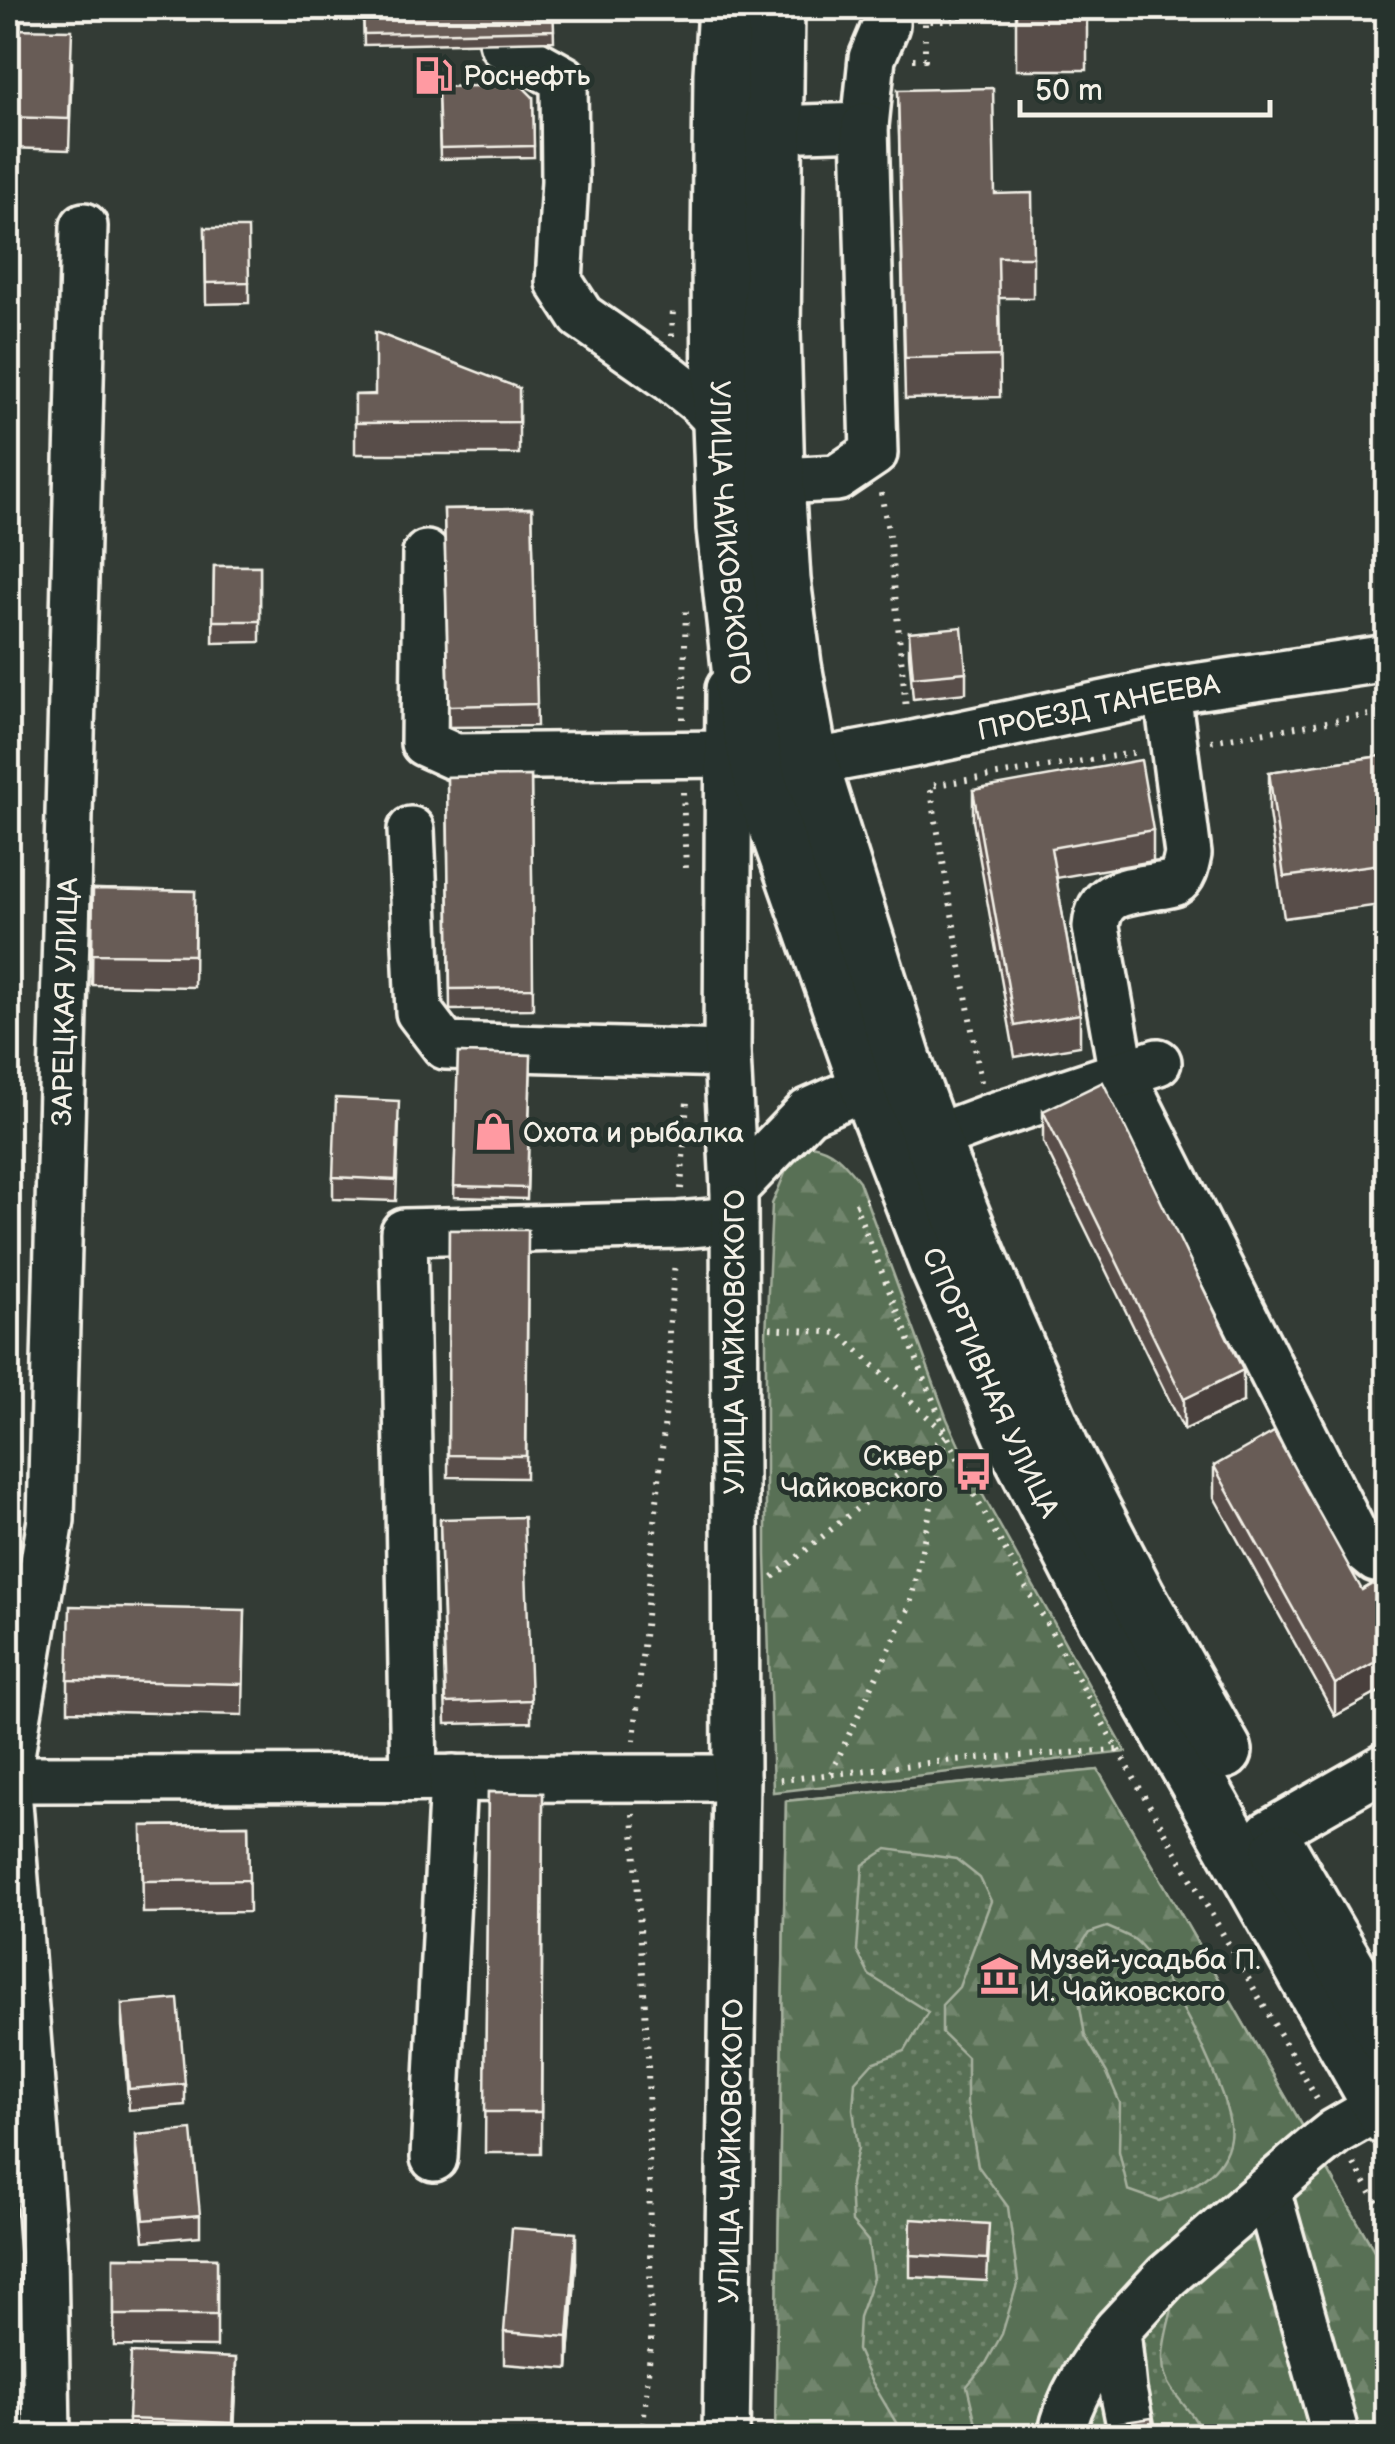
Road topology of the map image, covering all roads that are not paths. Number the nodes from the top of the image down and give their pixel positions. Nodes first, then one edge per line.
1 (493, 8) edge
2 (776, 8) edge
3 (886, 8) edge
4 (702, 16) edge
5 (865, 126) junction
6 (774, 129) junction
7 (84, 226) dead end
8 (720, 424) junction
9 (750, 483) junction
10 (426, 554) dead end
11 (708, 593) joint
12 (1388, 658) edge
13 (793, 665) joint
14 (1167, 691) junction
15 (765, 759) junction
16 (411, 830) dead end
17 (709, 1054) junction
18 (1140, 1068) junction
19 (887, 1077) junction
20 (919, 1161) junction
21 (734, 1205) junction
22 (1388, 1559) edge
23 (1388, 1766) edge
24 (8, 1776) edge
25 (434, 1778) junction
26 (752, 1780) junction
27 (8, 1790) edge
28 (1269, 1833) junction
29 (1388, 2038) edge
30 (1368, 2119) edge
31 (434, 2158) dead end
32 (1266, 2190) junction
33 (1117, 2330) junction
34 (1130, 2425) edge
35 (46, 2436) edge
36 (726, 2436) edge
37 (1061, 2436) edge
38 (1336, 2436) edge

1 - 8 street
2 - 6 highway, УЛИЦА ЧАЙКОВСКОГО
3 - 5 street
4 - 8 highway, УЛИЦА ЧАЙКОВСКОГО
5 - 6 street
5 - 9 street
6 - 9 highway, УЛИЦА ЧАЙКОВСКОГО
7 - 24 street, ЗАРЕЦКАЯ УЛИЦА
8 - 9 highway, УЛИЦА ЧАЙКОВСКОГО
9 - 11 highway, УЛИЦА ЧАЙКОВСКОГО
9 - 13 highway, УЛИЦА ЧАЙКОВСКОГО
10 - 15 street, ПРОЕЗД ТАНЕЕВА
11 - 15 highway, СПОРТИВНАЯ УЛИЦА
12 - 14 street, ПРОЕЗД ТАНЕЕВА
13 - 15 highway, СПОРТИВНАЯ УЛИЦА
14 - 15 street, ПРОЕЗД ТАНЕЕВА
14 - 18 street
15 - 17 street, УЛИЦА ЧАЙКОВСКОГО
15 - 19 highway, СПОРТИВНАЯ УЛИЦА
16 - 17 street
17 - 21 street, УЛИЦА ЧАЙКОВСКОГО
18 - 20 street
18 - 22 street
19 - 20 highway, СПОРТИВНАЯ УЛИЦА
19 - 21 street
20 - 28 highway, СПОРТИВНАЯ УЛИЦА
20 - 30 highway, СПОРТИВНАЯ УЛИЦА
21 - 25 street
21 - 26 street, УЛИЦА ЧАЙКОВСКОГО
23 - 28 street
24 - 25 street
25 - 26 street
25 - 31 street
26 - 36 street, УЛИЦА ЧАЙКОВСКОГО
27 - 35 street
28 - 29 highway, СПОРТИВНАЯ УЛИЦА
30 - 32 street
32 - 33 street
32 - 38 street
33 - 34 street
33 - 37 street

